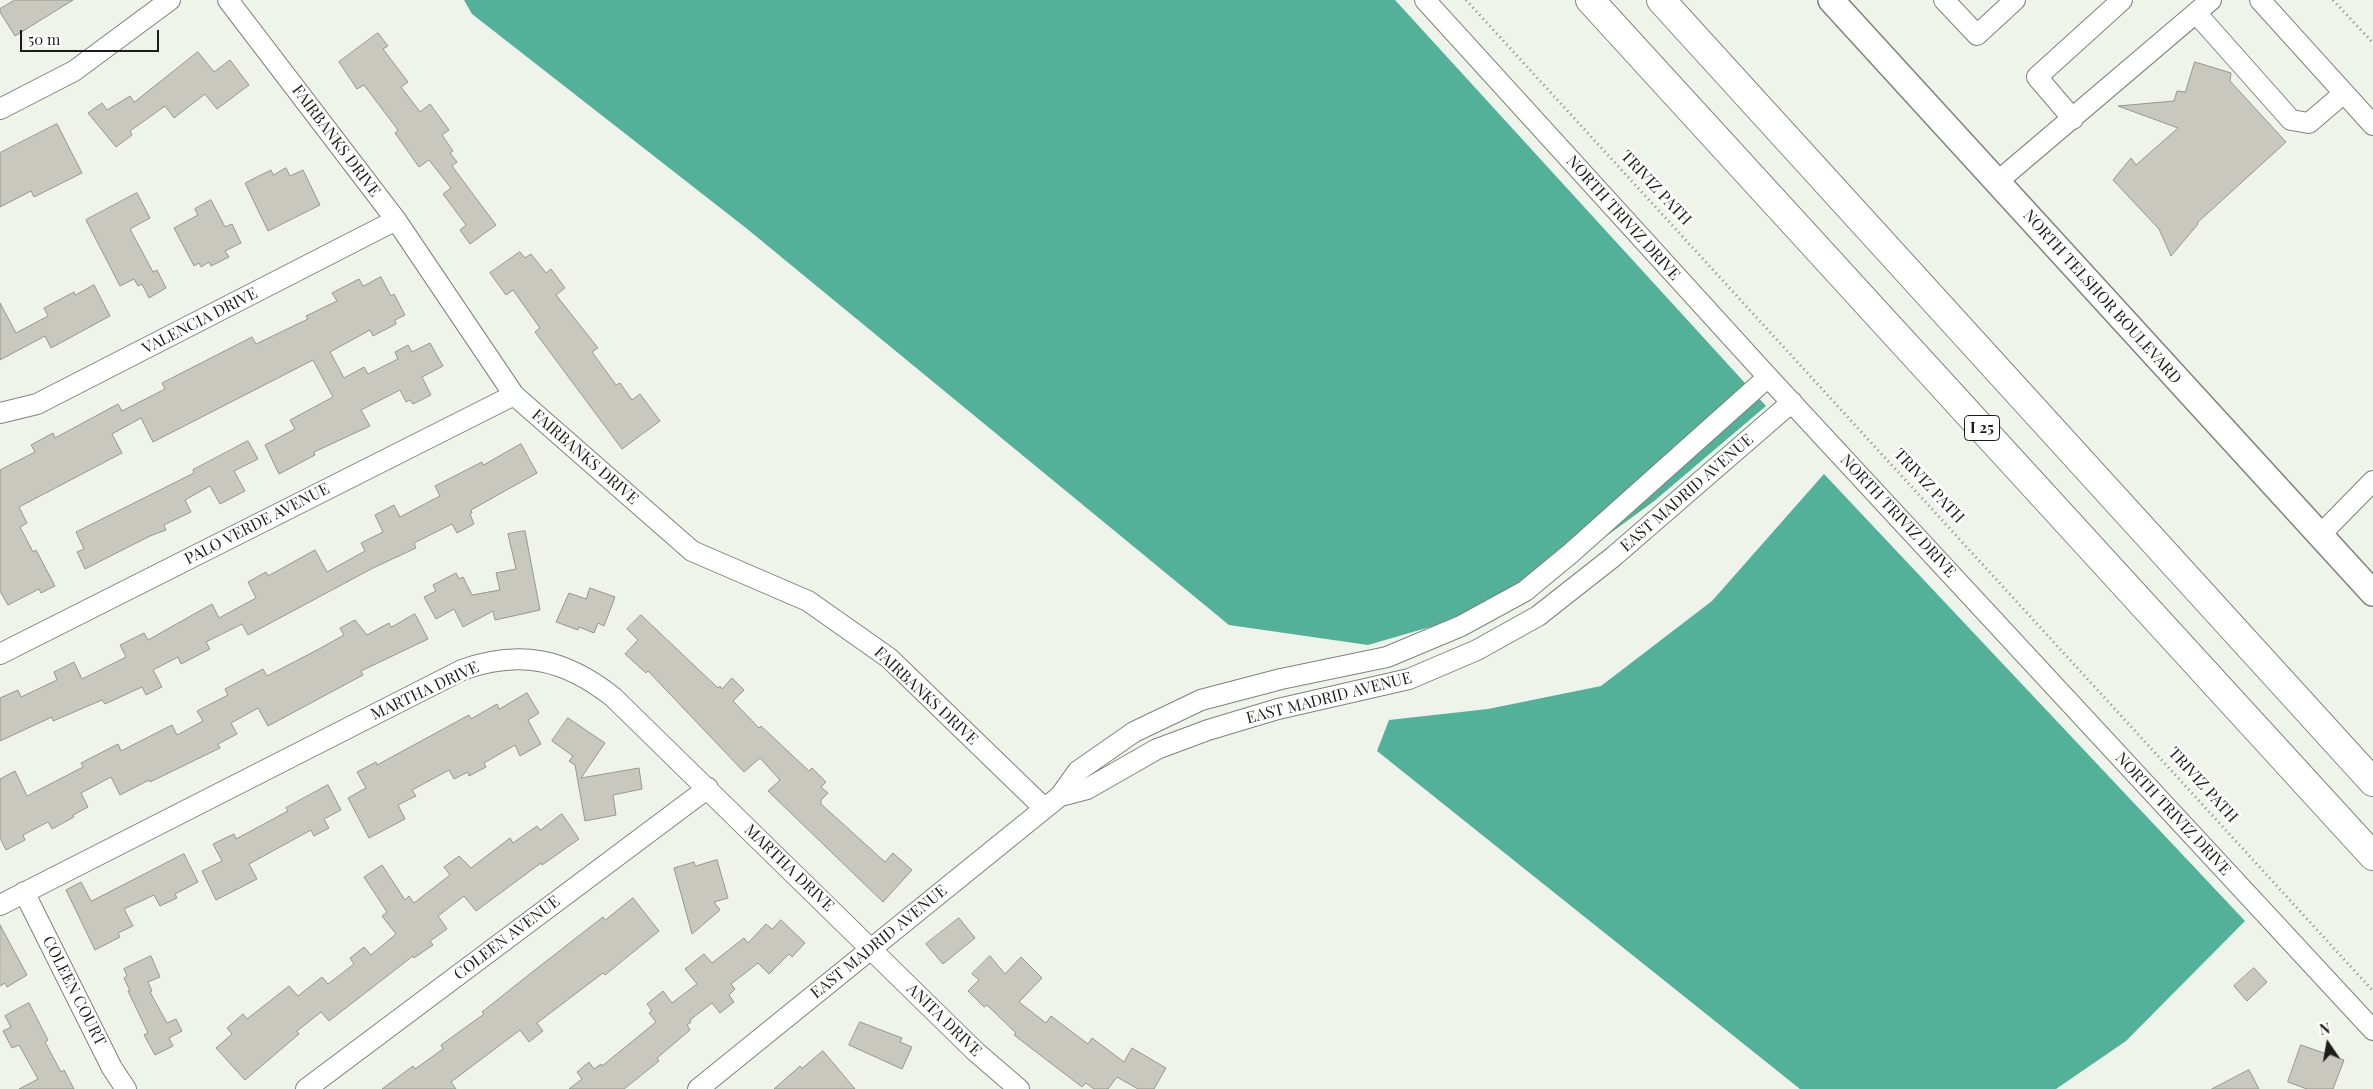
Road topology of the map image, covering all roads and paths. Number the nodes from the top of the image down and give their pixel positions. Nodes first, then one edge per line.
1 (170, 0) edge
2 (228, 0) edge
3 (1425, 0) edge
4 (1466, 0) edge
5 (1590, 0) edge
6 (1661, 0) edge
7 (1831, 0) edge
8 (1944, 0) edge
9 (2015, 0) edge
10 (2122, 0) edge
11 (2260, 0) edge
12 (2333, 0) edge
13 (2204, 6) edge
14 (2373, 43) edge
15 (2344, 93) junction
16 (0, 109) edge
17 (2073, 119) junction
18 (2373, 125) edge
19 (1997, 182) junction
20 (396, 220) junction
21 (1768, 377) junction
22 (514, 395) junction
23 (1792, 402) junction
24 (0, 413) edge
25 (2373, 481) edge
26 (2320, 535) junction
27 (2373, 593) edge
28 (0, 654) edge
29 (2373, 782) edge
30 (708, 788) junction
31 (1052, 802) junction
32 (2373, 856) edge
33 (24, 892) junction
34 (0, 905) edge
35 (872, 949) junction
36 (2373, 991) edge
37 (2373, 1030) edge
38 (126, 1089) edge
39 (306, 1089) edge
40 (698, 1089) edge
41 (1019, 1089) edge

1 - 16 street
2 - 20 street, FAIRBANKS DRIVE
3 - 21 street, NORTH TRIVIZ DRIVE
4 - 36 path, TRIVIZ PATH
5 - 32 highway, I 25
6 - 29 highway
7 - 19 main road, NORTH TELSHOR BOULEVARD
8 - 9 street
10 - 17 street
11 - 15 street
12 - 14 path
13 - 15 street
13 - 17 street
15 - 18 street
17 - 19 street
19 - 26 main road, NORTH TELSHOR BOULEVARD
20 - 22 street, FAIRBANKS DRIVE
20 - 24 street, VALENCIA DRIVE
21 - 23 street, NORTH TRIVIZ DRIVE
21 - 31 street, EAST MADRID AVENUE
22 - 28 street, PALO VERDE AVENUE
22 - 31 street, FAIRBANKS DRIVE
23 - 31 street, EAST MADRID AVENUE
23 - 37 street, NORTH TRIVIZ DRIVE
25 - 26 street
26 - 27 main road, NORTH TELSHOR BOULEVARD
30 - 33 street, MARTHA DRIVE
30 - 35 street, MARTHA DRIVE
30 - 39 street, COLEEN AVENUE
31 - 35 street, EAST MADRID AVENUE
33 - 34 street, MARTHA DRIVE
33 - 38 street, COLEEN COURT
35 - 40 street, EAST MADRID AVENUE
35 - 41 street, ANITA DRIVE

